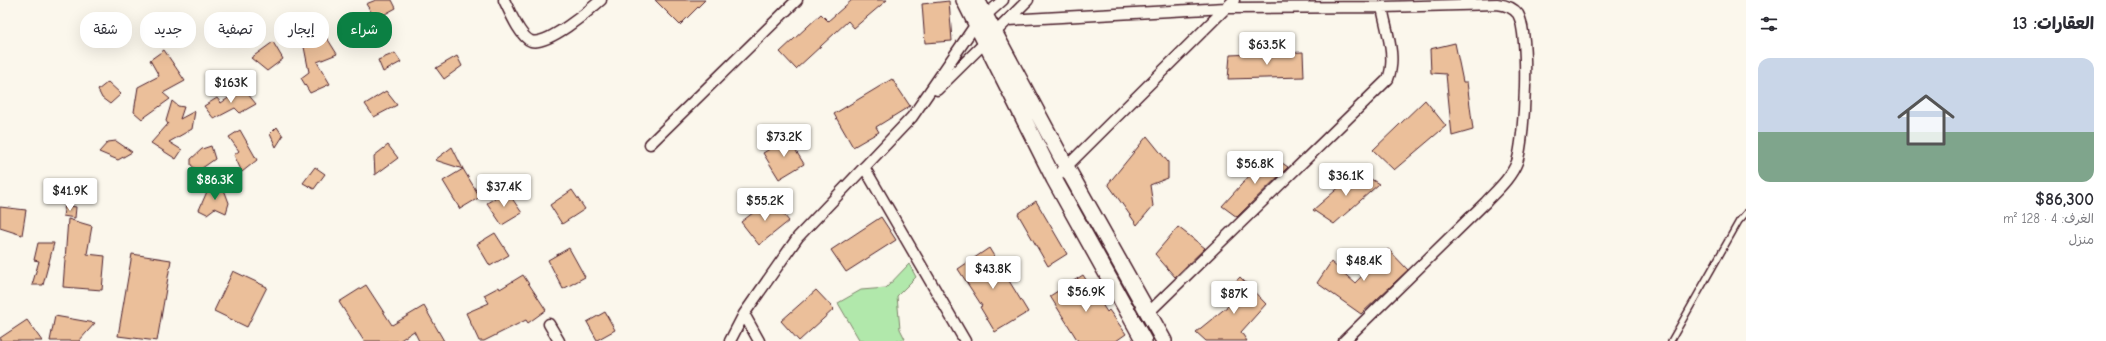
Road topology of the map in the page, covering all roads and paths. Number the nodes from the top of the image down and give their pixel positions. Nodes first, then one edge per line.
1 (504, 0) edge
2 (601, 0) edge
3 (797, 0) edge
4 (964, 0) edge
5 (978, 0) edge
6 (1003, 0) edge
7 (1028, 0) edge
8 (1234, 0) edge
9 (1382, 7) junction
10 (1226, 8) junction
11 (1008, 20) junction
12 (981, 21) junction
13 (990, 37) junction
14 (922, 104) junction
15 (650, 144) dead end
16 (864, 167) junction
17 (1067, 168) junction
18 (1054, 179) junction
19 (1746, 213) edge
20 (1148, 313) junction
21 (744, 314) junction
22 (549, 324) dead end
23 (559, 341) edge
24 (730, 341) edge
25 (759, 341) edge
26 (965, 341) edge
27 (1144, 341) edge
28 (1164, 341) edge
29 (1344, 341) edge
30 (1671, 341) edge

1 - 2 street
3 - 15 street
4 - 12 main road
5 - 12 main road
6 - 12 street
7 - 11 street
8 - 10 street
9 - 10 street
9 - 20 street
9 - 29 street
10 - 11 street
10 - 17 street
11 - 13 street
12 - 13 main road
12 - 14 street
13 - 14 street
13 - 17 main road
13 - 18 main road
14 - 16 street
16 - 21 street
16 - 26 street
17 - 18 street
17 - 20 main road
18 - 27 main road
19 - 30 lane
20 - 28 main road
21 - 24 street
21 - 25 street
22 - 23 street

